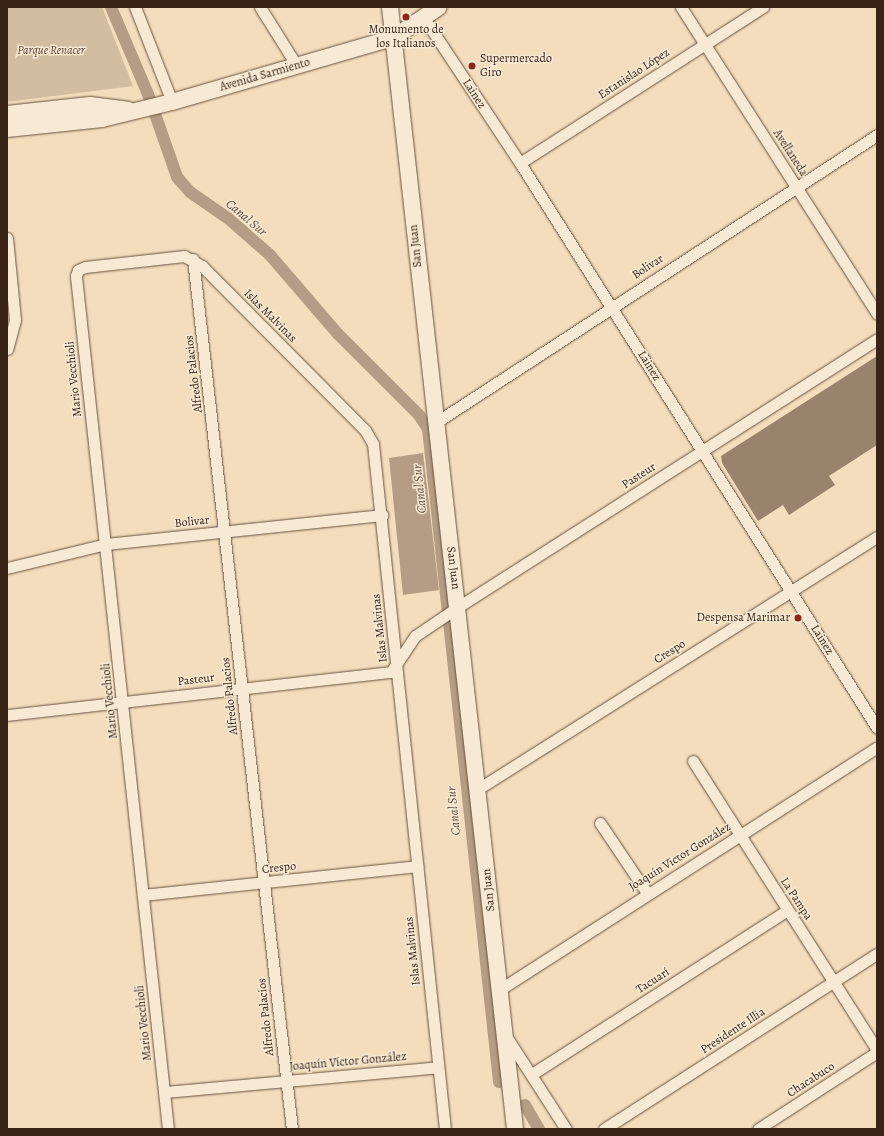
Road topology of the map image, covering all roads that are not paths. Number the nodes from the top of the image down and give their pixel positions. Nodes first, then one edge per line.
1 (135, 7) edge
2 (260, 7) edge
3 (439, 7) edge
4 (681, 7) edge
5 (763, 7) edge
6 (393, 10) edge
7 (421, 13) edge
8 (393, 38) junction
9 (705, 44) junction
10 (298, 66) junction
11 (169, 103) junction
12 (137, 112) junction
13 (7, 114) edge
14 (7, 129) edge
15 (877, 135) edge
16 (520, 163) junction
17 (797, 186) junction
18 (7, 238) edge
19 (193, 259) junction
20 (611, 306) junction
21 (877, 314) edge
22 (877, 339) edge
23 (7, 349) edge
24 (435, 423) junction
25 (702, 450) junction
26 (382, 515) junction
27 (225, 531) junction
28 (877, 537) edge
29 (106, 544) junction
30 (7, 568) edge
31 (792, 591) junction
32 (458, 607) junction
33 (393, 628) junction
34 (419, 633) junction
35 (397, 667) junction
36 (242, 687) junction
37 (123, 702) junction
38 (7, 714) edge
39 (877, 728) edge
40 (877, 747) edge
41 (693, 762) dead end
42 (478, 789) junction
43 (600, 823) dead end
44 (739, 835) junction
45 (417, 866) junction
46 (264, 882) junction
47 (647, 893) junction
48 (143, 895) junction
49 (787, 910) junction
50 (877, 954) edge
51 (834, 982) junction
52 (499, 990) junction
53 (504, 1034) junction
54 (877, 1051) edge
55 (438, 1067) junction
56 (532, 1074) junction
57 (286, 1080) junction
58 (165, 1092) junction
59 (168, 1129) edge
60 (292, 1129) edge
61 (445, 1129) edge
62 (514, 1129) edge
63 (566, 1129) edge
64 (604, 1129) edge
65 (758, 1129) edge

1 - 11 street
2 - 10 street
3 - 7 street, Avenida Sarmiento
4 - 9 street, Avellaneda
5 - 9 street, Estanislao López
6 - 8 street, San Juan
7 - 8 street, Avenida Sarmiento
7 - 16 street, Lainez
8 - 10 street, Avenida Sarmiento
8 - 24 street, San Juan
9 - 16 street, Estanislao López
9 - 17 street, Avellaneda
10 - 11 street, Avenida Sarmiento
11 - 12 street, Avenida Sarmiento
12 - 13 street, Avenida Sarmiento
12 - 14 street, Avenida Sarmiento
15 - 17 street, Bolivar
16 - 20 street, Lainez
17 - 20 street, Bolivar
17 - 21 street, Avellaneda
18 - 23 street
19 - 26 street, Islas Malvinas
19 - 27 street, Alfredo Palacios
19 - 29 street, Mario Vecchioli
20 - 24 street, Bolivar
20 - 25 street, Lainez
22 - 25 street, Pasteur
24 - 32 street, San Juan
25 - 31 street, Lainez
25 - 32 street, Pasteur
26 - 27 street, Bolivar
26 - 33 street, Islas Malvinas
27 - 29 street, Bolivar
27 - 36 street, Alfredo Palacios
28 - 31 street, Crespo
29 - 30 street, Bolivar
29 - 37 street, Mario Vecchioli
31 - 39 street, Lainez
31 - 42 street, Crespo
32 - 34 street, Pasteur
32 - 42 street, San Juan
33 - 34 street
33 - 35 street, Islas Malvinas
34 - 35 street, Pasteur
35 - 36 street, Pasteur
35 - 45 street, Islas Malvinas
36 - 37 street, Pasteur
36 - 46 street, Alfredo Palacios
37 - 38 street, Pasteur
37 - 48 street, Mario Vecchioli
40 - 44 street, Joaquín Víctor González
41 - 44 street, La Pampa
42 - 52 street, San Juan
43 - 47 street
44 - 47 street, Joaquín Víctor González
44 - 49 street, La Pampa
45 - 46 street, Crespo
45 - 55 street, Islas Malvinas
46 - 48 street, Crespo
46 - 57 street, Alfredo Palacios
47 - 52 street, Joaquín Víctor González
48 - 58 street, Mario Vecchioli
49 - 51 street, La Pampa
49 - 56 street, Tacuarí
50 - 51 street, Presidente Illia
51 - 54 street, La Pampa
51 - 64 street, Presidente Illia
52 - 53 street, San Juan
53 - 56 street
53 - 62 street, San Juan
54 - 65 street, Chacabuco
55 - 57 street, Joaquín Víctor González
55 - 61 street, Islas Malvinas
56 - 63 street
57 - 58 street, Joaquín Víctor González
57 - 60 street, Alfredo Palacios
58 - 59 street, Mario Vecchioli

